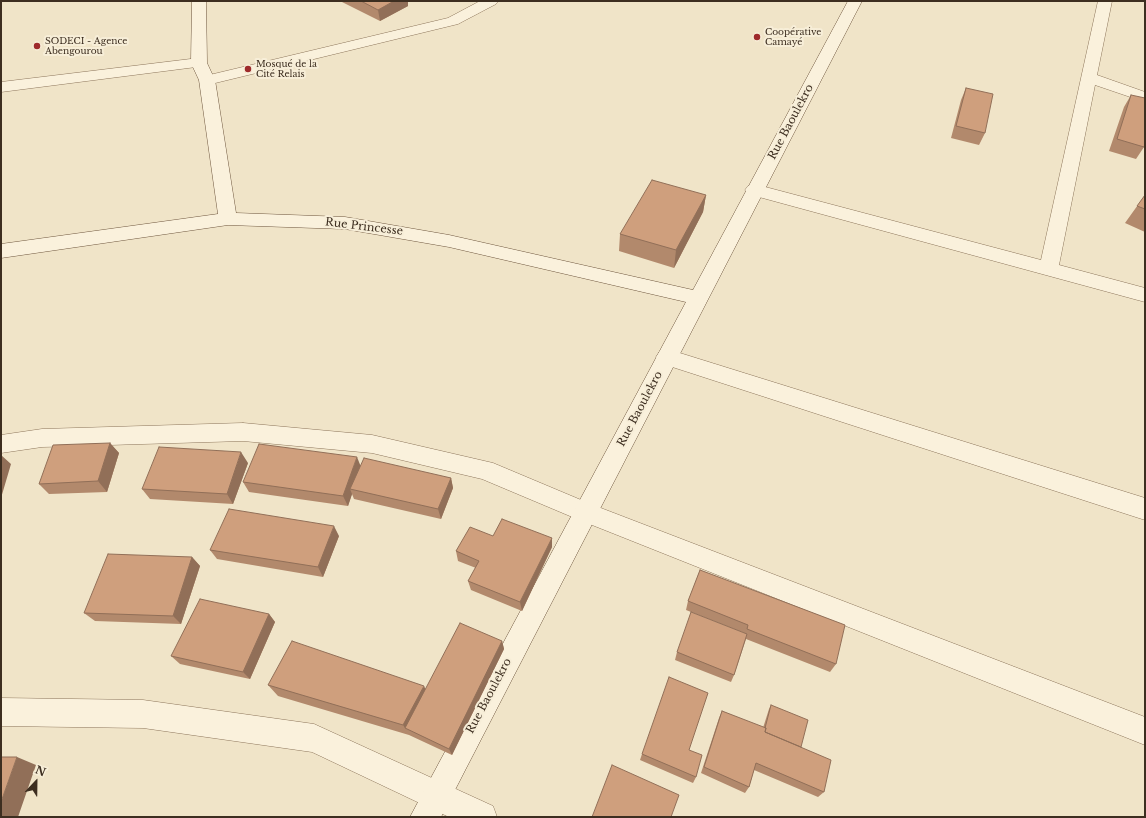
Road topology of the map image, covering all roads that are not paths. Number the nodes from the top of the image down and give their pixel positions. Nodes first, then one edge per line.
1 (199, 1) edge
2 (491, 1) edge
3 (855, 1) edge
4 (1105, 1) edge
5 (199, 63) junction
6 (1089, 77) junction
7 (207, 80) junction
8 (1, 87) edge
9 (1145, 97) edge
10 (754, 190) junction
11 (228, 219) junction
12 (1, 250) edge
13 (1049, 269) junction
14 (1145, 295) edge
15 (698, 298) junction
16 (667, 357) junction
17 (1, 444) edge
18 (1145, 509) edge
19 (586, 512) junction
20 (1, 712) edge
21 (1145, 731) edge
22 (431, 806) edge
23 (482, 817) edge

1 - 5 street
2 - 7 street
3 - 10 street, Rue Baoulekro
4 - 6 street
5 - 7 street
5 - 8 street
6 - 9 street
6 - 13 street
7 - 11 street
10 - 13 street
10 - 15 street, Rue Baoulekro
11 - 12 street, Rue Princesse
11 - 15 street, Rue Princesse
13 - 14 street
15 - 16 street, Rue Baoulekro
16 - 18 street
16 - 19 street, Rue Baoulekro
17 - 19 street
19 - 21 street
19 - 22 street, Rue Baoulekro
20 - 22 street
22 - 23 street

